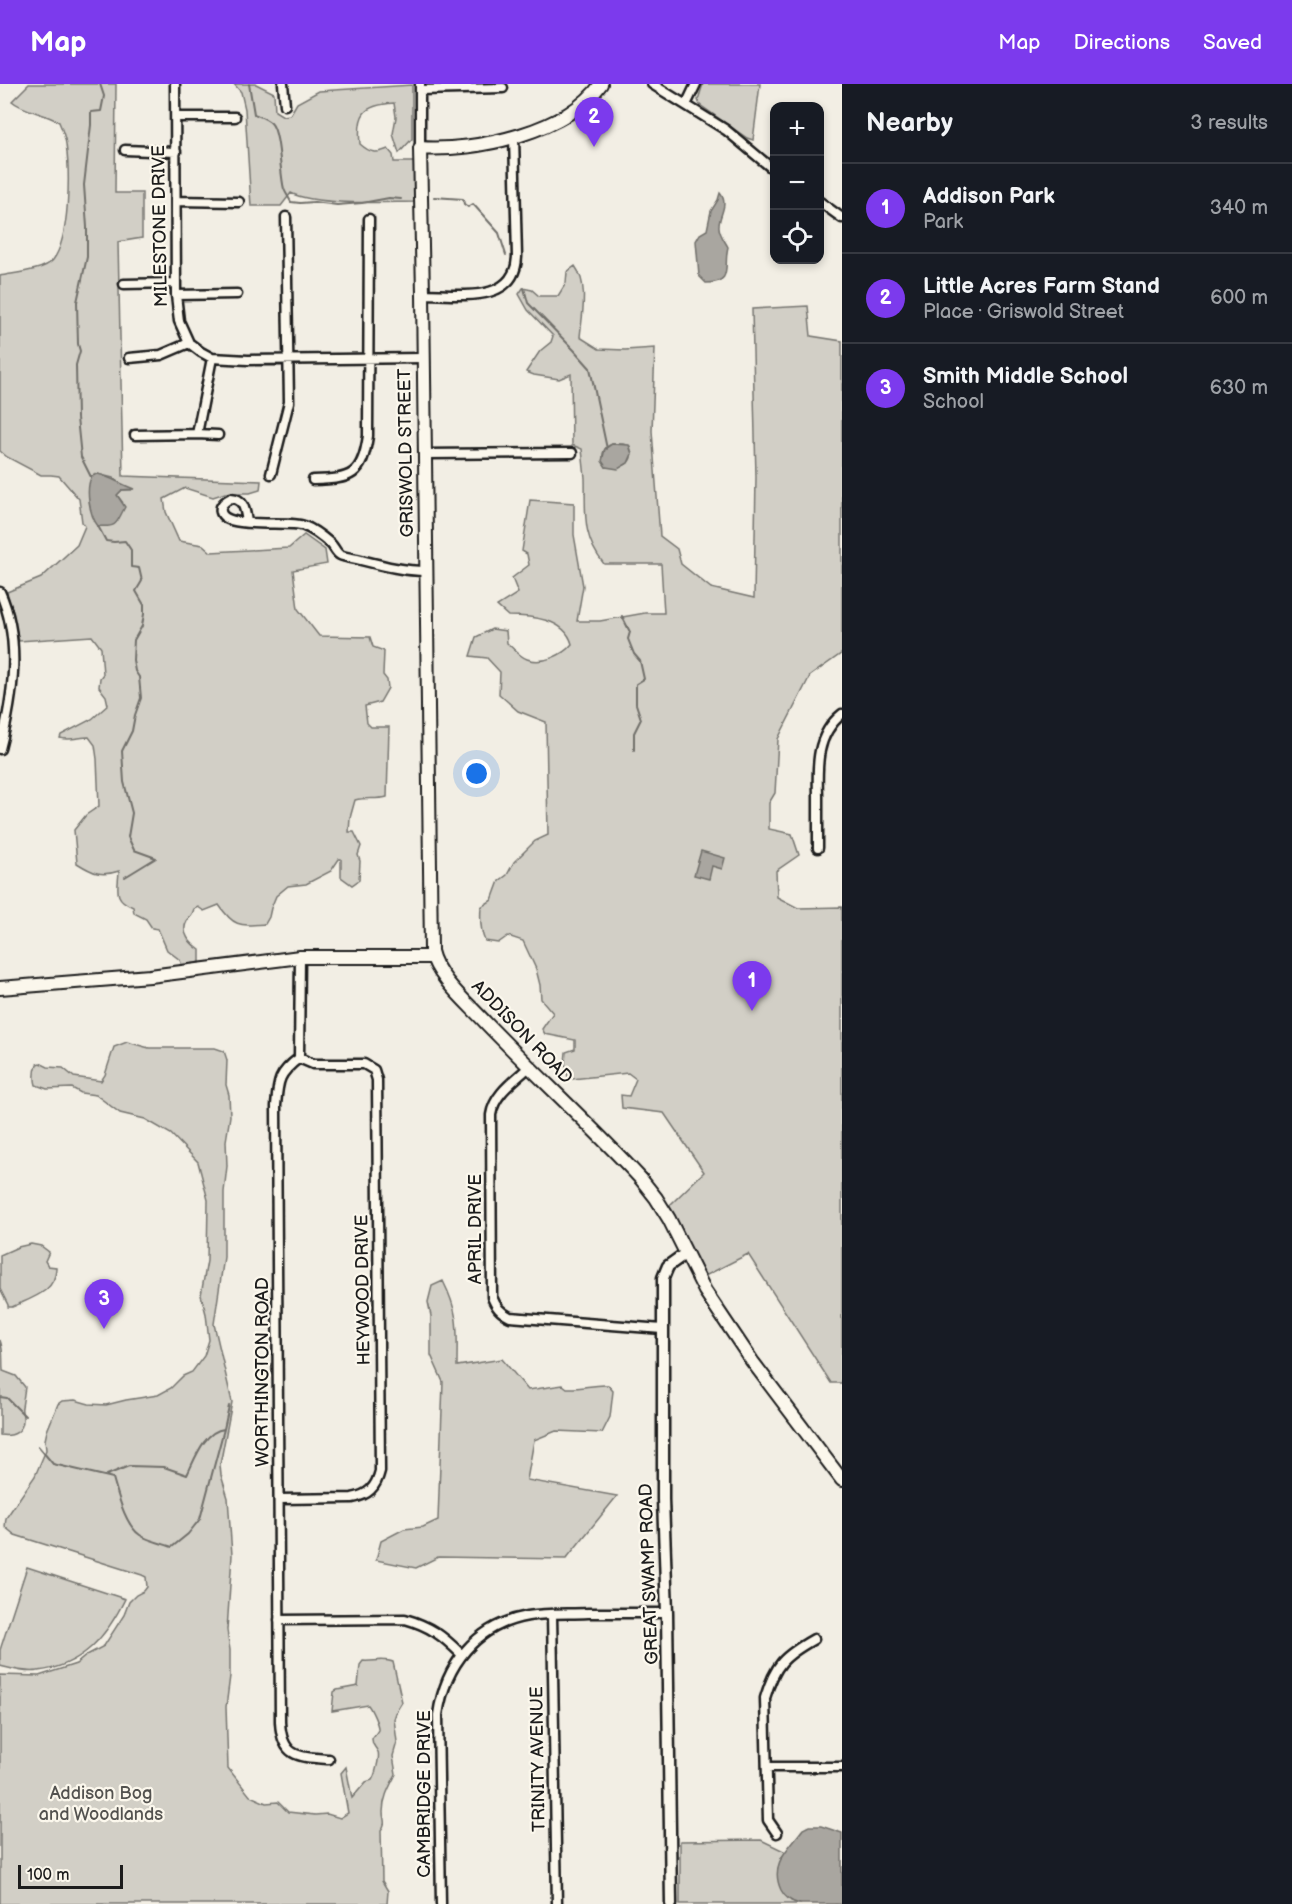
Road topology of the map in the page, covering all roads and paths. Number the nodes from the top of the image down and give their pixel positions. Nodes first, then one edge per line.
1 (175, 84) edge
2 (283, 84) edge
3 (602, 84) edge
4 (652, 84) edge
5 (696, 84) edge
6 (420, 87) edge
7 (503, 88) dead end
8 (285, 105) dead end
9 (686, 105) junction
10 (176, 117) junction
11 (235, 117) dead end
12 (514, 136) junction
13 (420, 148) junction
14 (125, 150) dead end
15 (176, 152) junction
16 (770, 167) edge
17 (176, 201) junction
18 (239, 201) dead end
19 (824, 205) edge
20 (286, 217) dead end
21 (842, 218) edge
22 (369, 219) dead end
23 (124, 284) dead end
24 (176, 284) junction
25 (237, 294) dead end
26 (423, 294) junction
27 (176, 295) junction
28 (189, 343) junction
29 (129, 358) dead end
30 (212, 358) junction
31 (368, 358) junction
32 (423, 358) junction
33 (289, 360) junction
34 (197, 434) junction
35 (135, 435) dead end
36 (218, 435) dead end
37 (572, 453) dead end
38 (425, 454) junction
39 (271, 474) dead end
40 (313, 480) dead end
41 (247, 522) dead end
42 (426, 571) junction
43 (0, 592) edge
44 (842, 714) edge
45 (0, 749) edge
46 (818, 848) dead end
47 (300, 957) junction
48 (432, 957) junction
49 (0, 988) edge
50 (299, 1058) junction
51 (529, 1067) junction
52 (686, 1253) junction
53 (662, 1329) junction
54 (841, 1478) edge
55 (279, 1499) junction
56 (667, 1613) junction
57 (552, 1614) junction
58 (279, 1620) junction
59 (814, 1639) dead end
60 (461, 1654) junction
61 (329, 1759) dead end
62 (768, 1767) junction
63 (842, 1767) edge
64 (777, 1833) dead end
65 (441, 1904) edge
66 (557, 1904) edge
67 (671, 1904) edge

1 - 10 street, MILESTONE DRIVE
2 - 8 street
3 - 12 main road
4 - 9 street
5 - 9 street
6 - 7 street
6 - 13 street
9 - 16 street
10 - 11 street
10 - 15 street, MILESTONE DRIVE
12 - 13 main road
12 - 26 street
13 - 26 main road, GRISWOLD STREET
14 - 15 street
15 - 17 street, MILESTONE DRIVE
17 - 18 street
17 - 24 street, MILESTONE DRIVE
19 - 21 street
20 - 33 street
22 - 31 street
23 - 24 street
24 - 27 street, MILESTONE DRIVE
25 - 27 street
26 - 32 main road, GRISWOLD STREET
27 - 28 street, MILESTONE DRIVE
28 - 29 street
28 - 30 street
30 - 33 street
30 - 34 street
31 - 32 street
31 - 33 street
31 - 40 street
32 - 38 main road, GRISWOLD STREET
33 - 39 street
34 - 35 street
34 - 36 street
37 - 38 street
38 - 42 main road, GRISWOLD STREET
41 - 42 street
42 - 48 main road, GRISWOLD STREET
43 - 45 street
44 - 46 street
47 - 48 main road
47 - 49 main road
47 - 50 street
48 - 51 main road, ADDISON ROAD
50 - 55 street, WORTHINGTON ROAD
50 - 55 street, HEYWOOD DRIVE
51 - 52 main road, ADDISON ROAD
51 - 53 street, APRIL DRIVE
52 - 53 street, GREAT SWAMP ROAD
52 - 54 main road, ADDISON ROAD
53 - 56 street, GREAT SWAMP ROAD
55 - 58 street, WORTHINGTON ROAD
56 - 57 street, CAMBRIDGE DRIVE
56 - 67 street, GREAT SWAMP ROAD
57 - 60 street, CAMBRIDGE DRIVE
57 - 66 street, TRINITY AVENUE
58 - 60 street
58 - 61 street, WORTHINGTON ROAD
59 - 62 street
60 - 65 street, CAMBRIDGE DRIVE
62 - 63 street
62 - 64 street

